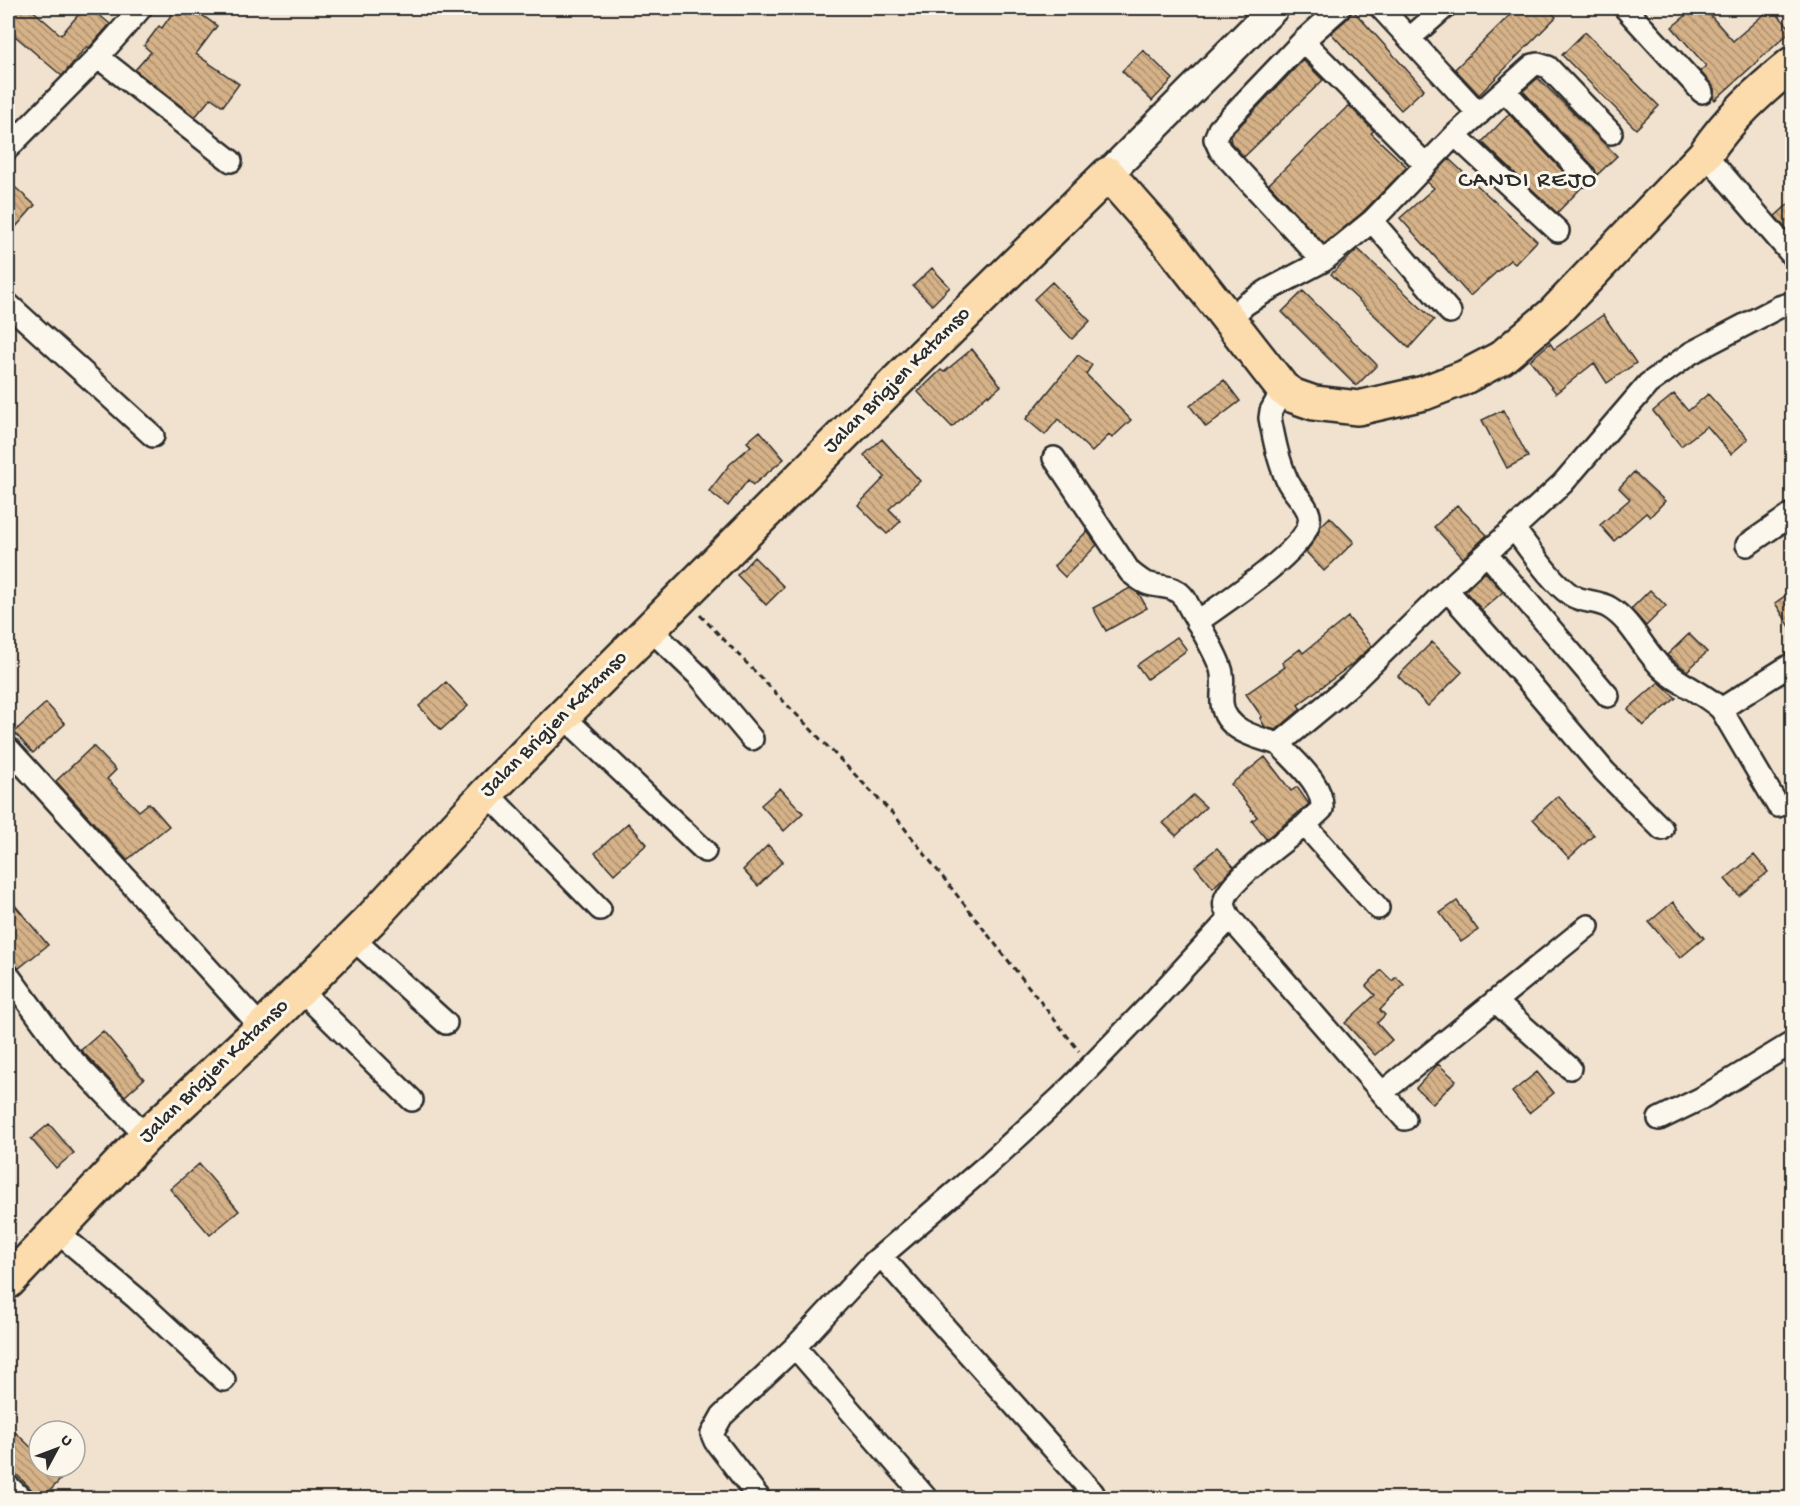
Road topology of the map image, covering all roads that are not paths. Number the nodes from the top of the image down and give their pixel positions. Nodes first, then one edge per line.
1 (141, 8) edge
2 (1274, 8) edge
3 (1340, 8) edge
4 (1381, 8) edge
5 (1444, 8) edge
6 (1625, 8) edge
7 (1410, 38) junction
8 (1303, 41) junction
9 (98, 57) junction
10 (1792, 64) edge
11 (1505, 91) junction
12 (1702, 92) dead end
13 (1479, 114) junction
14 (1611, 133) dead end
15 (1455, 135) junction
16 (8, 148) edge
17 (1705, 154) junction
18 (231, 161) dead end
19 (1426, 165) junction
20 (1108, 174) junction
21 (1584, 175) dead end
22 (1372, 221) junction
23 (1558, 231) dead end
24 (1792, 255) edge
25 (1323, 261) junction
26 (8, 303) edge
27 (1792, 303) edge
28 (1450, 312) dead end
29 (1229, 319) junction
30 (1283, 389) junction
31 (153, 436) dead end
32 (1054, 458) dead end
33 (1792, 513) edge
34 (1514, 529) junction
35 (1747, 545) dead end
36 (1487, 554) junction
37 (1447, 590) junction
38 (1197, 622) junction
39 (650, 629) junction
40 (1792, 664) edge
41 (1608, 696) dead end
42 (1721, 709) junction
43 (563, 716) junction
44 (752, 739) dead end
45 (1279, 744) junction
46 (8, 748) edge
47 (487, 793) junction
48 (1778, 806) dead end
49 (1305, 825) junction
50 (1662, 829) dead end
51 (705, 851) dead end
52 (1378, 908) dead end
53 (600, 909) dead end
54 (1230, 918) junction
55 (1588, 926) dead end
56 (352, 938) junction
57 (8, 975) edge
58 (300, 990) junction
59 (1495, 1001) junction
60 (446, 1023) dead end
61 (262, 1028) junction
62 (1792, 1043) edge
63 (1570, 1068) dead end
64 (1383, 1092) junction
65 (412, 1100) dead end
66 (1405, 1119) dead end
67 (1659, 1119) dead end
68 (146, 1137) junction
69 (56, 1231) junction
70 (881, 1256) junction
71 (8, 1282) edge
72 (795, 1347) junction
73 (224, 1380) dead end
74 (8, 1486) edge
75 (1094, 1493) dead end
76 (21, 1498) edge
77 (759, 1498) edge
78 (926, 1498) edge

1 - 9 street
2 - 20 street
3 - 8 street
4 - 7 street
5 - 7 street
6 - 12 street
7 - 13 street
8 - 19 street
8 - 25 street
9 - 16 street
9 - 18 street
10 - 17 main road
11 - 13 street
11 - 14 street
11 - 21 street
13 - 15 street
15 - 19 street
15 - 23 street
17 - 24 street
17 - 30 main road
19 - 22 street
20 - 29 main road
20 - 39 main road, Jalan Brigjen Katamso
22 - 25 street
22 - 28 street
25 - 29 street
26 - 31 street
27 - 34 street
29 - 30 main road
30 - 38 street
32 - 38 street
33 - 35 street
34 - 36 street
34 - 42 street
36 - 37 street
36 - 41 street
37 - 45 street
37 - 50 street
38 - 45 street
39 - 43 main road, Jalan Brigjen Katamso
39 - 44 street
40 - 42 street
42 - 48 street
43 - 47 main road, Jalan Brigjen Katamso
43 - 51 street
45 - 49 street
46 - 61 street
47 - 53 street
47 - 56 main road, Jalan Brigjen Katamso
49 - 52 street
49 - 54 street
54 - 64 street
54 - 70 street
55 - 59 street
56 - 58 main road, Jalan Brigjen Katamso
56 - 60 street
57 - 68 street
58 - 61 main road, Jalan Brigjen Katamso
58 - 65 street
59 - 63 street
59 - 64 street
61 - 68 main road, Jalan Brigjen Katamso
62 - 67 street
64 - 66 street
68 - 69 main road, Jalan Brigjen Katamso
69 - 71 main road, Jalan Brigjen Katamso
69 - 73 street
70 - 72 street
70 - 75 street
72 - 77 street
72 - 78 street
74 - 76 street

